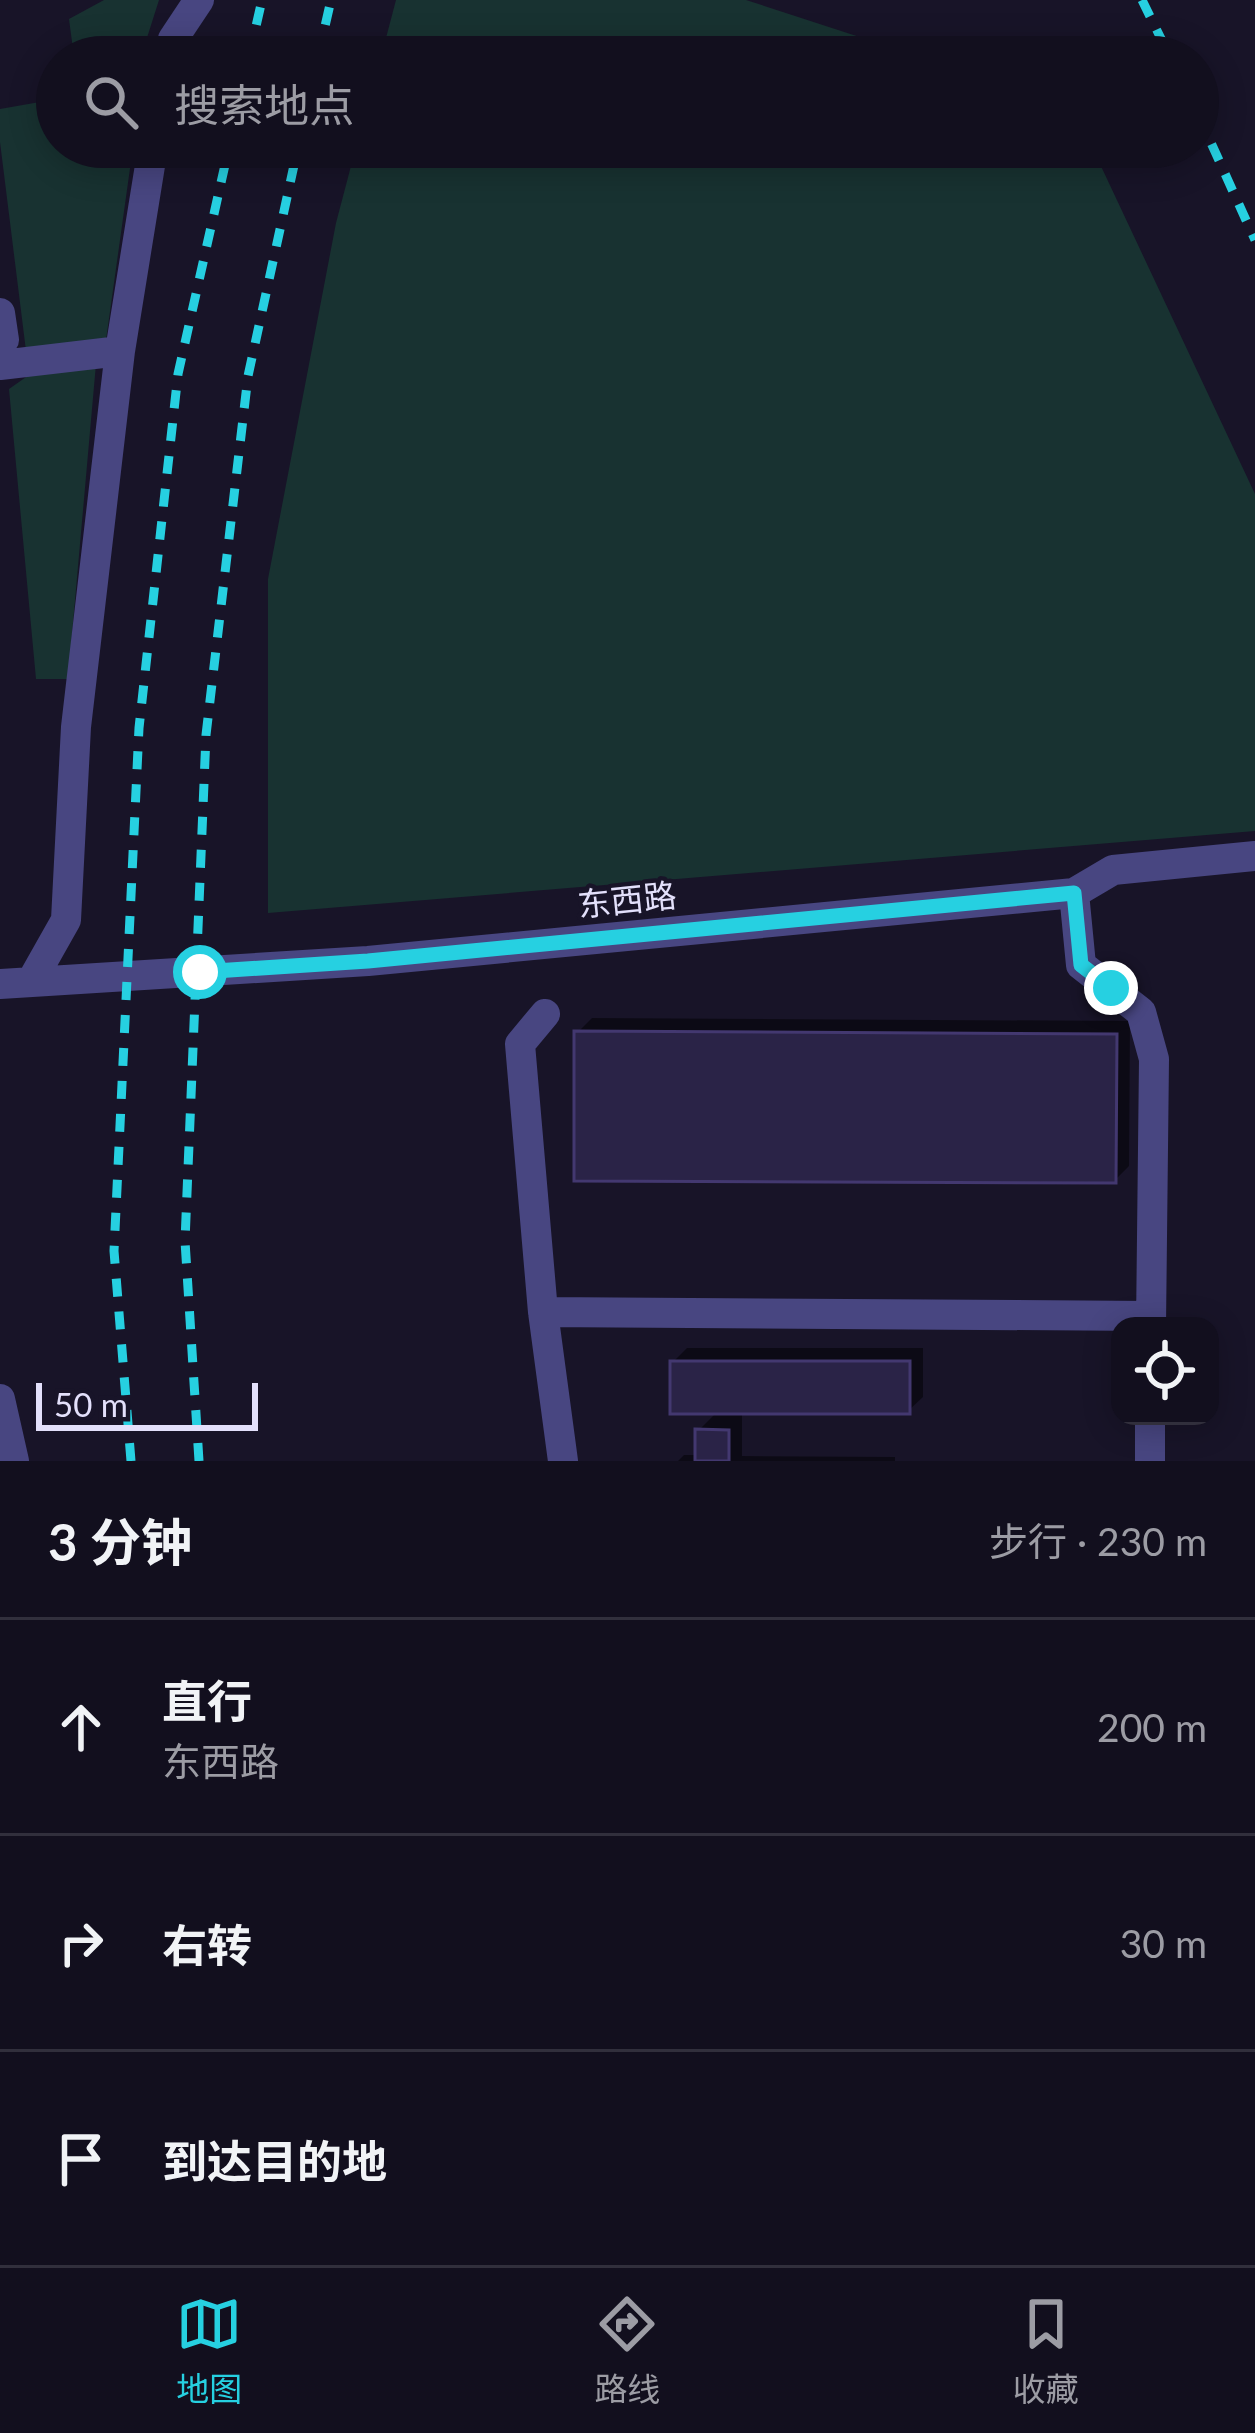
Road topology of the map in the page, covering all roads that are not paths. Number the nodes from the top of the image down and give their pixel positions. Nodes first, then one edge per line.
1 (199, 0) edge
2 (175, 36) edge
3 (150, 168) edge
4 (0, 314) edge
5 (0, 345) edge
6 (120, 351) junction
7 (0, 365) edge
8 (1255, 856) edge
9 (1074, 893) junction
10 (15, 983) edge
11 (545, 1014) dead end
12 (543, 1312) junction
13 (1151, 1317) edge
14 (1111, 1320) edge
15 (0, 1400) edge
16 (1150, 1425) edge
17 (14, 1461) edge
18 (563, 1461) edge
19 (1150, 1461) edge

1 - 2 street
3 - 6 street
4 - 5 street
6 - 7 street
6 - 10 street
8 - 9 street, 东西路
9 - 10 street, 东西路
9 - 13 street
11 - 12 street
12 - 14 street
12 - 18 street
15 - 17 street
16 - 19 street

